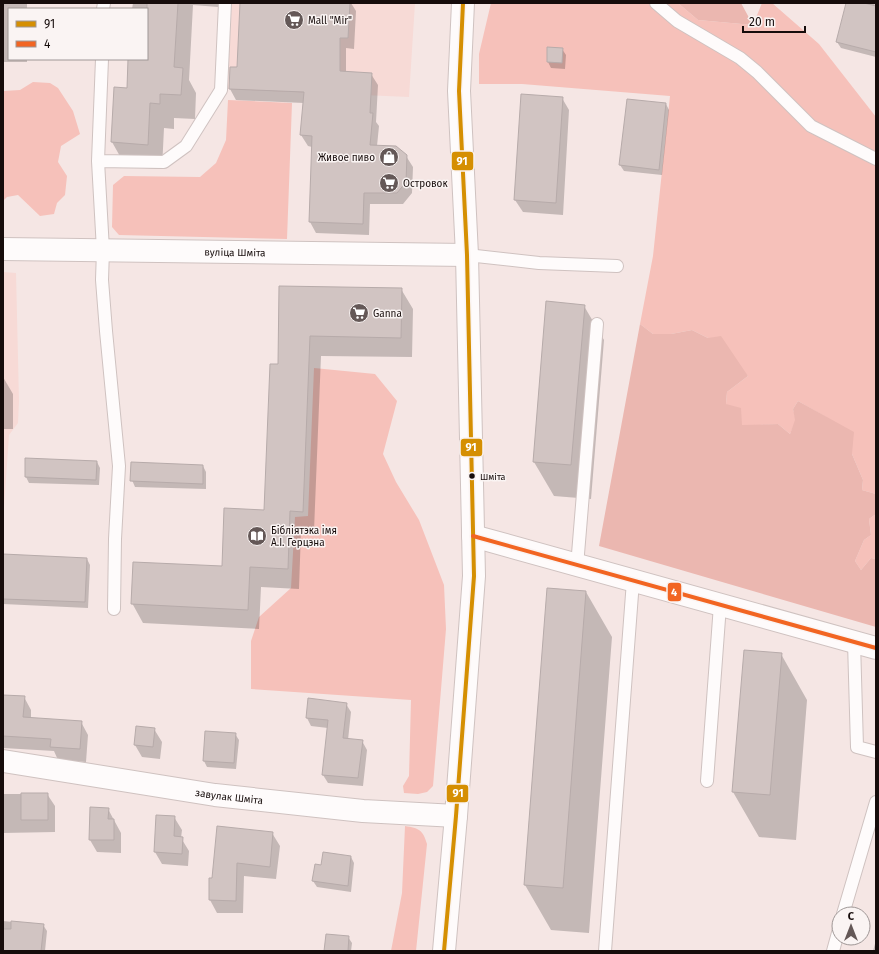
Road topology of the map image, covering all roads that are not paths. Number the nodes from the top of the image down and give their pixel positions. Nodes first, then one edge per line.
1 (225, 3) edge
2 (463, 3) edge
3 (656, 3) edge
4 (102, 60) edge
5 (876, 159) edge
6 (98, 162) junction
7 (3, 249) edge
8 (103, 250) junction
9 (467, 255) junction
10 (618, 266) dead end
11 (598, 324) dead end
12 (474, 536) junction
13 (577, 566) junction
14 (633, 581) junction
15 (720, 605) junction
16 (114, 609) dead end
17 (854, 642) junction
18 (876, 648) edge
19 (876, 752) edge
20 (3, 761) edge
21 (707, 781) dead end
22 (876, 802) edge
23 (456, 816) junction
24 (845, 906) edge
25 (444, 951) edge
26 (605, 951) edge

1 - 6 lane
2 - 9 street
3 - 5 lane
4 - 6 lane
6 - 8 lane
7 - 8 street, вуліца Шміта
8 - 9 street, вуліца Шміта
8 - 16 lane
9 - 10 lane
9 - 12 street
11 - 13 lane
12 - 13 street
12 - 23 street
13 - 14 street
14 - 15 street
14 - 26 lane
15 - 17 street
15 - 21 lane
17 - 18 street
17 - 19 lane
20 - 23 street, завулак Шміта
22 - 24 lane
23 - 25 street

